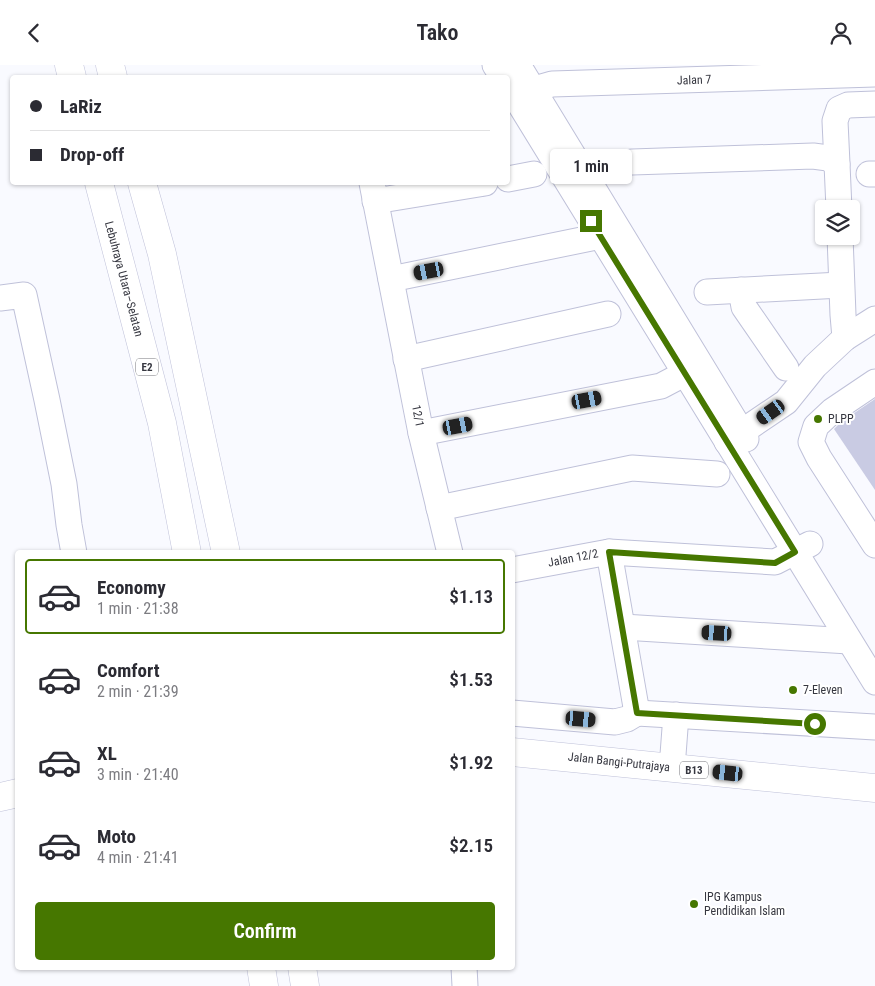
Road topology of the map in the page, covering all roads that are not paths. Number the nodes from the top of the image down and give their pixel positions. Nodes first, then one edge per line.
1 (518, 65) edge
2 (805, 71) edge
3 (875, 74) edge
4 (513, 89) edge
5 (875, 104) edge
6 (632, 162) dead end
7 (837, 163) junction
8 (534, 174) dead end
9 (510, 179) edge
10 (100, 185) edge
11 (143, 185) edge
12 (460, 185) edge
13 (374, 192) edge
14 (839, 200) edge
15 (601, 236) junction
16 (840, 245) edge
17 (391, 279) junction
18 (842, 285) junction
19 (741, 290) junction
20 (707, 292) dead end
21 (0, 298) edge
22 (608, 315) dead end
23 (875, 319) edge
24 (845, 338) junction
25 (406, 359) junction
26 (786, 368) dead end
27 (693, 369) junction
28 (875, 382) edge
29 (421, 433) junction
30 (735, 438) junction
31 (717, 474) dead end
32 (439, 508) junction
33 (875, 545) edge
34 (802, 548) junction
35 (73, 550) edge
36 (186, 550) edge
37 (225, 550) edge
38 (449, 550) edge
39 (609, 552) junction
40 (515, 569) edge
41 (623, 627) junction
42 (850, 641) junction
43 (875, 651) edge
44 (875, 682) edge
45 (515, 713) edge
46 (637, 713) junction
47 (676, 715) junction
48 (875, 727) edge
49 (515, 752) edge
50 (672, 767) junction
51 (875, 788) edge
52 (15, 794) edge
53 (0, 797) edge
54 (261, 970) edge
55 (302, 970) edge
56 (464, 970) edge
57 (264, 986) edge
58 (305, 986) edge
59 (465, 986) edge

1 - 4 street
2 - 3 street, Jalan 7
2 - 4 street, Jalan 7
4 - 15 street
4 - 27 street
5 - 7 street
6 - 7 street
7 - 14 street
8 - 9 street
10 - 36 main road, Lebuhraya Utara–Selatan / E2
11 - 37 main road
12 - 13 street
13 - 17 street, 12/1
15 - 17 street
15 - 27 street
16 - 18 street
17 - 25 street, 12/1
18 - 19 street
18 - 24 street
19 - 20 street
19 - 26 street
21 - 35 street
22 - 25 street
23 - 24 street
24 - 30 street
25 - 29 street, 12/1
27 - 29 street
27 - 30 street
28 - 33 street
29 - 32 street, 12/1
30 - 34 street
31 - 32 street
32 - 38 street, 12/1
34 - 39 street, Jalan 12/2
34 - 42 street
34 - 43 street
39 - 40 street, Jalan 12/2
39 - 41 street
41 - 42 street
41 - 46 street
42 - 44 street
45 - 46 street
46 - 47 street
47 - 48 street
47 - 50 street
49 - 50 main road, Jalan Bangi-Putrajaya / B13
50 - 51 main road, Jalan Bangi-Putrajaya / B13
52 - 53 main road
54 - 57 main road
55 - 58 main road
56 - 59 street

